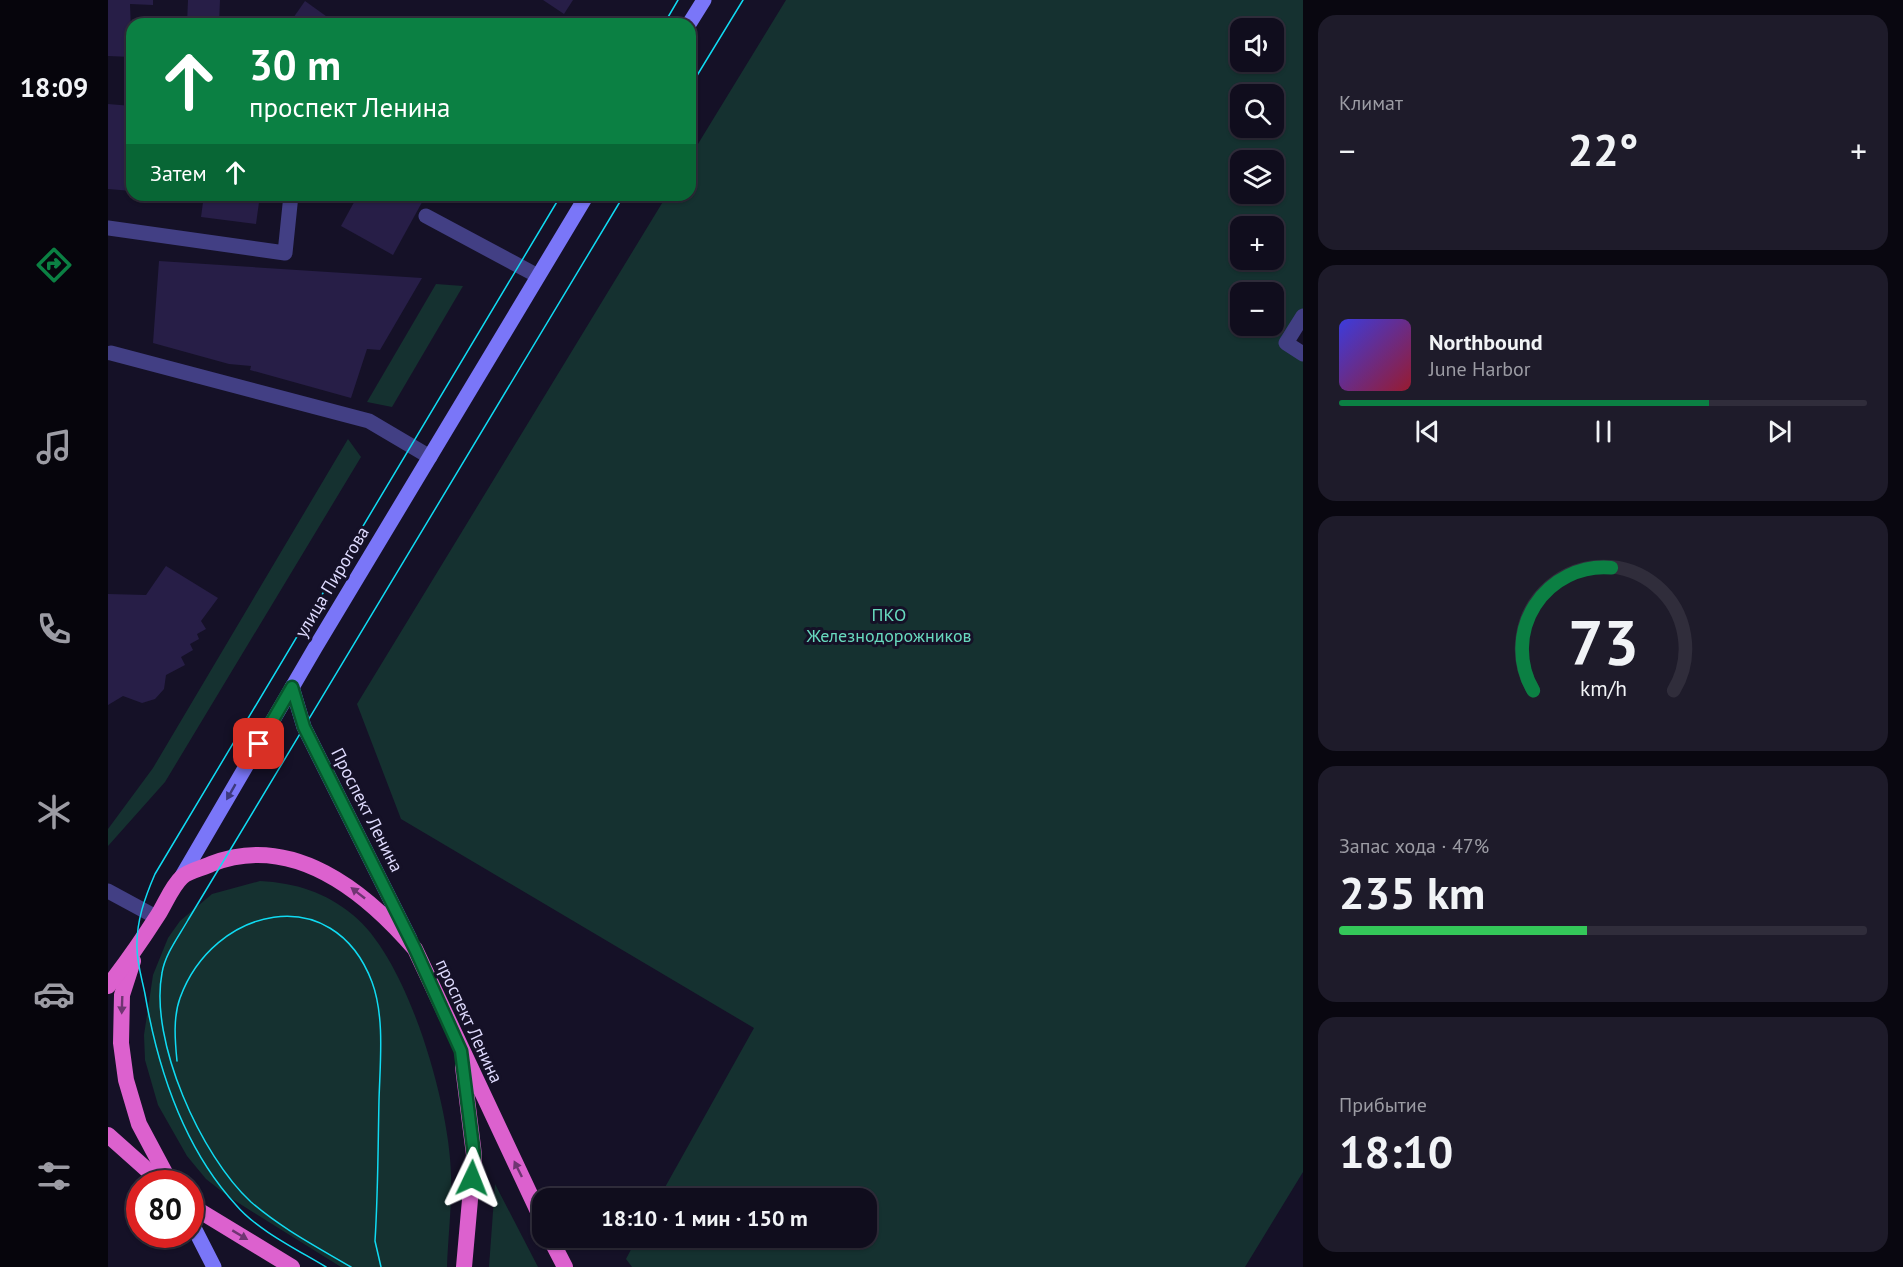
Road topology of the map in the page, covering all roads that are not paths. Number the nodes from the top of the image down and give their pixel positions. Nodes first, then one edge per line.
1 (704, 0) edge
2 (693, 18) edge
3 (290, 201) edge
4 (583, 201) edge
5 (426, 216) dead end
6 (108, 228) edge
7 (538, 276) junction
8 (1303, 316) edge
9 (111, 353) dead end
10 (1303, 354) edge
11 (430, 457) junction
12 (292, 687) junction
13 (182, 876) junction
14 (108, 891) edge
15 (156, 917) junction
16 (137, 949) junction
17 (415, 949) junction
18 (108, 986) edge
19 (461, 1051) junction
20 (108, 1135) edge
21 (147, 1170) edge
22 (164, 1170) edge
23 (532, 1199) edge
24 (204, 1214) edge
25 (204, 1247) edge
26 (555, 1248) edge
27 (214, 1267) edge
28 (292, 1267) edge
29 (464, 1267) edge
30 (565, 1267) edge

1 - 2 main road
3 - 6 street
4 - 7 main road, улица Пирогова
5 - 7 street
7 - 11 main road, улица Пирогова
8 - 10 street
9 - 11 street
11 - 12 main road, улица Пирогова
12 -> 13 main road, улица Пирогова
12 - 17 main road, Проспект Ленина
13 - 15 highway, улица Пирогова
17 -> 13 highway, проспект Ленина
14 - 15 street
15 - 16 highway, улица Пирогова
16 - 18 highway, улица Пирогова
16 -> 22 highway
17 - 19 highway, проспект Ленина
23 -> 19 highway, проспект Ленина
19 - 29 highway
20 - 21 highway
24 -> 28 highway
25 - 27 main road
26 - 30 highway

